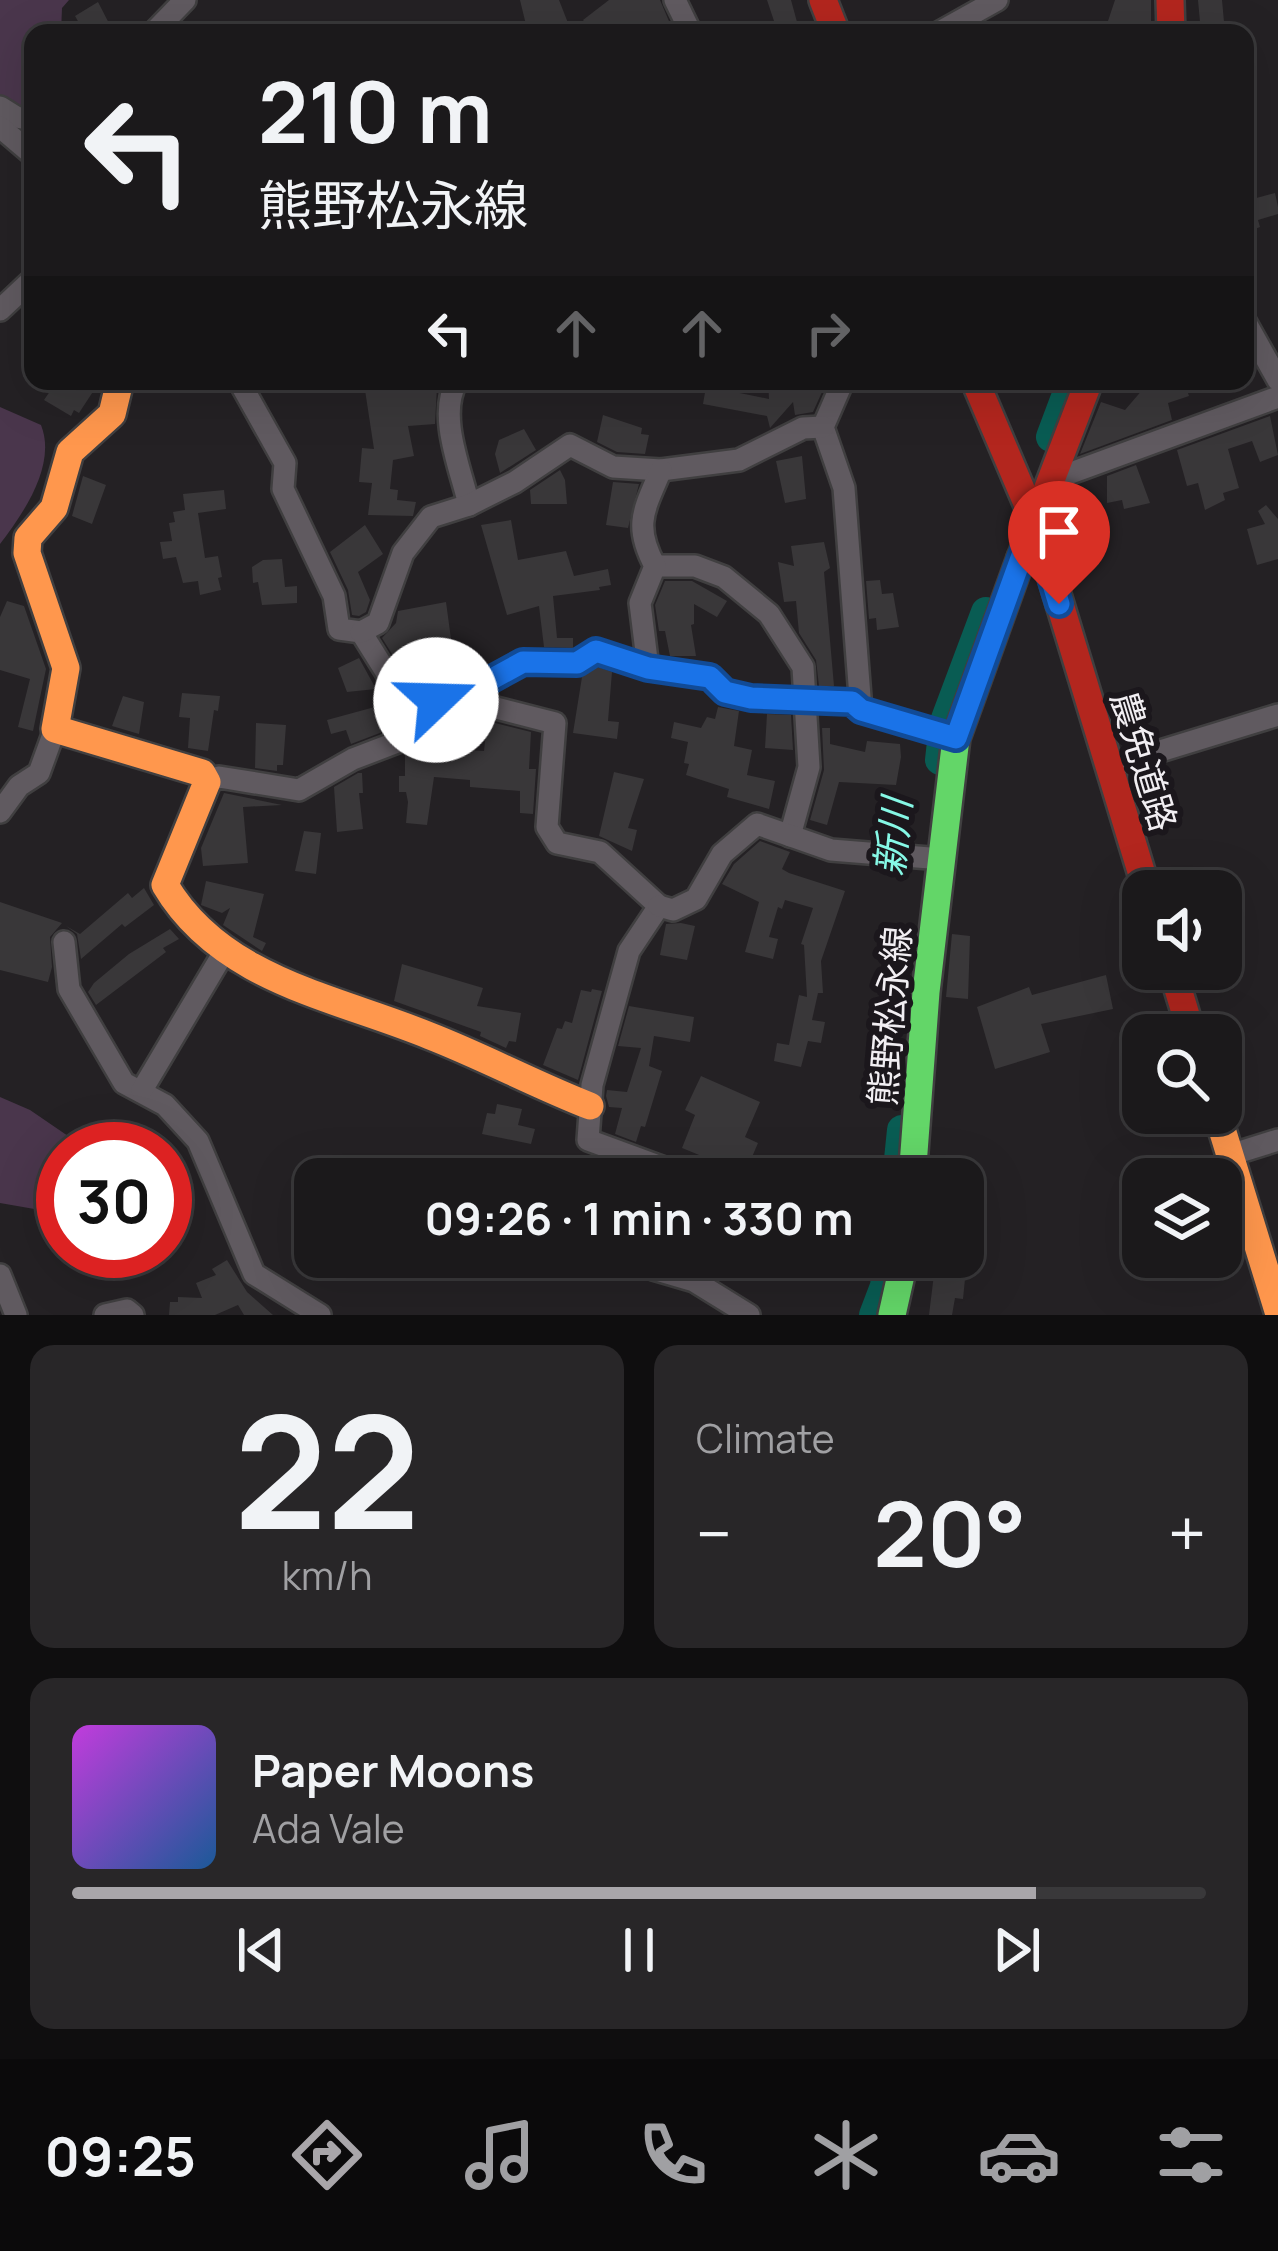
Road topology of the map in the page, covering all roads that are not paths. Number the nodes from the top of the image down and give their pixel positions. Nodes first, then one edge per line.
1 (185, 0) edge
2 (997, 0) edge
3 (162, 24) edge
4 (954, 24) edge
5 (24, 287) edge
6 (0, 310) edge
7 (1254, 337) edge
8 (1278, 380) edge
9 (118, 390) edge
10 (244, 390) edge
11 (452, 390) edge
12 (839, 390) edge
13 (979, 390) edge
14 (1085, 390) edge
15 (1278, 397) edge
16 (823, 427) junction
17 (661, 470) junction
18 (1048, 482) junction
19 (469, 505) junction
20 (1028, 508) junction
21 (655, 566) junction
22 (361, 632) junction
23 (648, 668) junction
24 (470, 691) junction
25 (808, 700) junction
26 (401, 710) junction
27 (861, 710) junction
28 (1278, 715) edge
29 (55, 729) junction
30 (944, 735) junction
31 (1108, 767) junction
32 (207, 782) junction
33 (0, 812) edge
34 (790, 836) junction
35 (928, 858) junction
36 (1140, 870) edge
37 (658, 906) junction
38 (64, 942) dead end
39 (224, 952) junction
40 (142, 1090) junction
41 (590, 1106) junction
42 (1224, 1134) edge
43 (1278, 1140) edge
44 (1230, 1155) junction
45 (638, 1158) edge
46 (914, 1158) edge
47 (0, 1275) edge
48 (683, 1278) edge
49 (900, 1278) edge
50 (1278, 1311) edge
51 (309, 1312) edge
52 (16, 1315) edge
53 (105, 1315) edge
54 (133, 1315) edge
55 (749, 1315) edge
56 (892, 1315) edge

1 - 3 street
2 - 4 street
5 - 6 street
7 - 8 street
9 - 29 street
10 - 22 street
11 - 19 street
12 - 16 street
13 - 20 street, 農免道路
14 - 18 street, 熊野松永線
15 - 18 street
16 - 17 street
16 - 27 street
17 - 19 street
17 - 21 street
18 - 20 street, 熊野松永線
19 - 22 street
20 - 30 street, 熊野松永線
20 - 31 street, 農免道路
21 - 23 street
21 - 25 street
22 - 26 street
23 - 24 street
23 - 25 street
24 - 26 street
24 - 37 street
25 - 27 street
25 - 34 street
26 - 32 street
27 - 30 street
28 - 31 street
29 - 32 street
29 - 33 street
30 - 35 street, 熊野松永線
31 - 36 street, 農免道路
32 - 39 street
34 - 35 street
34 - 37 street
35 - 46 street, 熊野松永線
37 - 41 street
38 - 40 street
39 - 40 street
39 - 41 street
40 - 51 street
41 - 45 street
42 - 44 street
43 - 44 street
44 - 50 street
47 - 52 street
48 - 55 street
49 - 56 street
53 - 54 street

